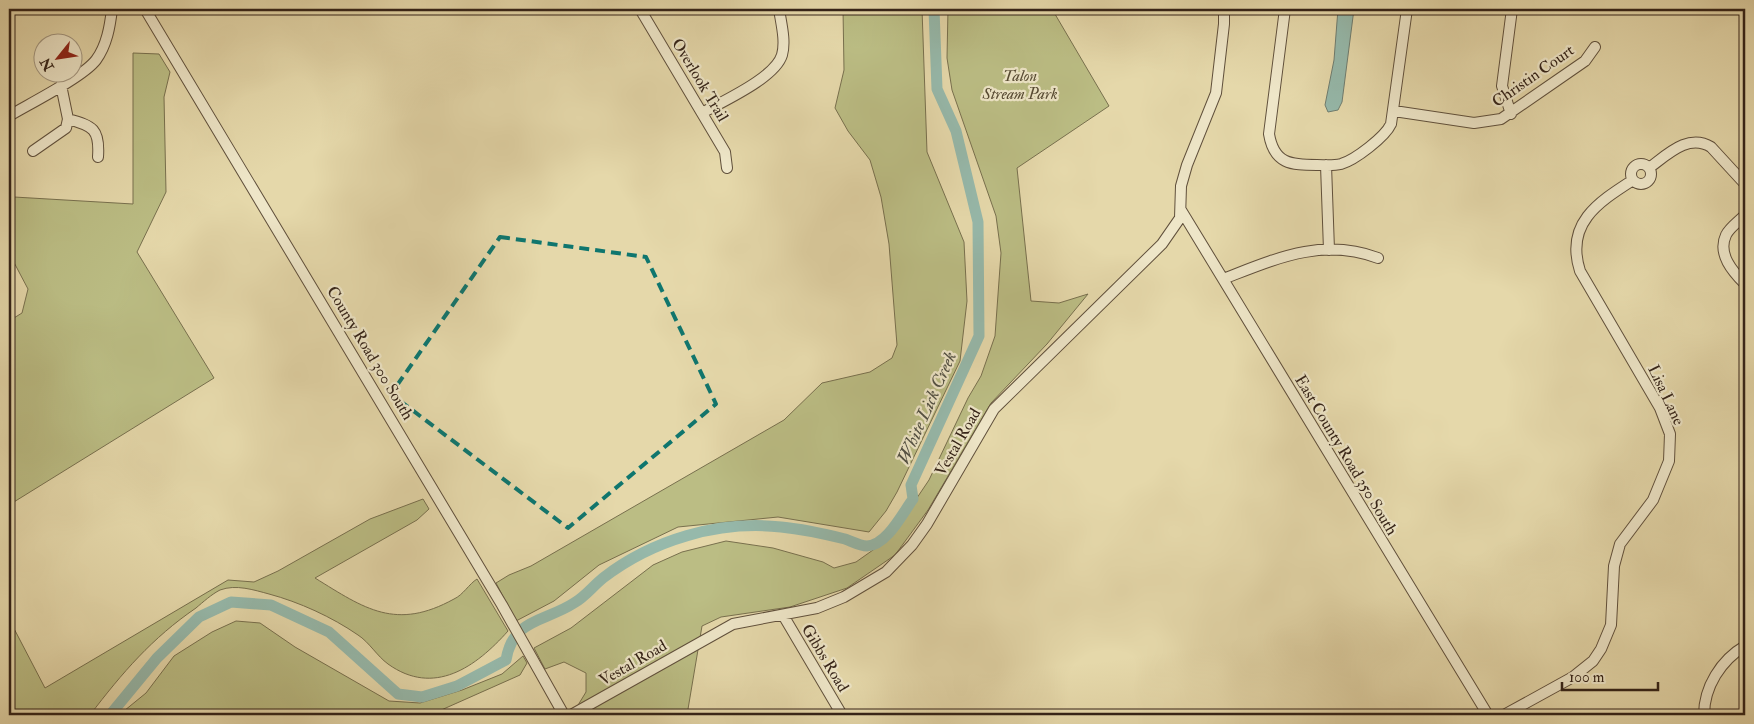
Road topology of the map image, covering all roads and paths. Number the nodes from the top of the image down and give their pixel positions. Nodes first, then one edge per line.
1 (112, 9) edge
2 (146, 9) edge
3 (640, 9) edge
4 (779, 9) edge
5 (1224, 9) edge
6 (1285, 9) edge
7 (1407, 9) edge
8 (1512, 9) edge
9 (1741, 9) edge
10 (1745, 13) edge
11 (1595, 47) dead end
12 (61, 85) junction
13 (1394, 111) junction
14 (702, 113) junction
15 (1511, 114) junction
16 (9, 116) edge
17 (68, 119) junction
18 (33, 152) dead end
19 (98, 157) dead end
20 (1326, 165) junction
21 (727, 168) dead end
22 (1745, 184) edge
23 (1181, 210) junction
24 (1745, 215) edge
25 (1329, 250) junction
26 (1378, 258) dead end
27 (1223, 279) junction
28 (1745, 284) edge
29 (783, 615) junction
30 (1745, 646) edge
31 (564, 715) edge
32 (571, 715) edge
33 (842, 715) edge
34 (1488, 715) edge
35 (1504, 715) edge
36 (1704, 715) edge

1 - 12 street
2 - 31 street, County Road 300 South
3 - 14 street, Overlook Trail
4 - 14 street
5 - 23 street, Vestal Road
6 - 20 street
7 - 13 street
8 - 15 street
9 - 10 street
11 - 15 street, Christin Court
12 - 16 street
12 - 17 street
13 - 15 street, Christin Court
13 - 20 street
14 - 21 street, Overlook Trail
17 - 18 street
17 - 19 street
20 - 25 street
22 - 35 street, Lisa Lane
23 - 27 street, East County Road 350 South
23 - 29 street, Vestal Road
24 - 28 street
25 - 26 street
25 - 27 street
27 - 34 street, East County Road 350 South
29 - 32 street, Vestal Road
29 - 33 street, Gibbs Road
30 - 36 street

